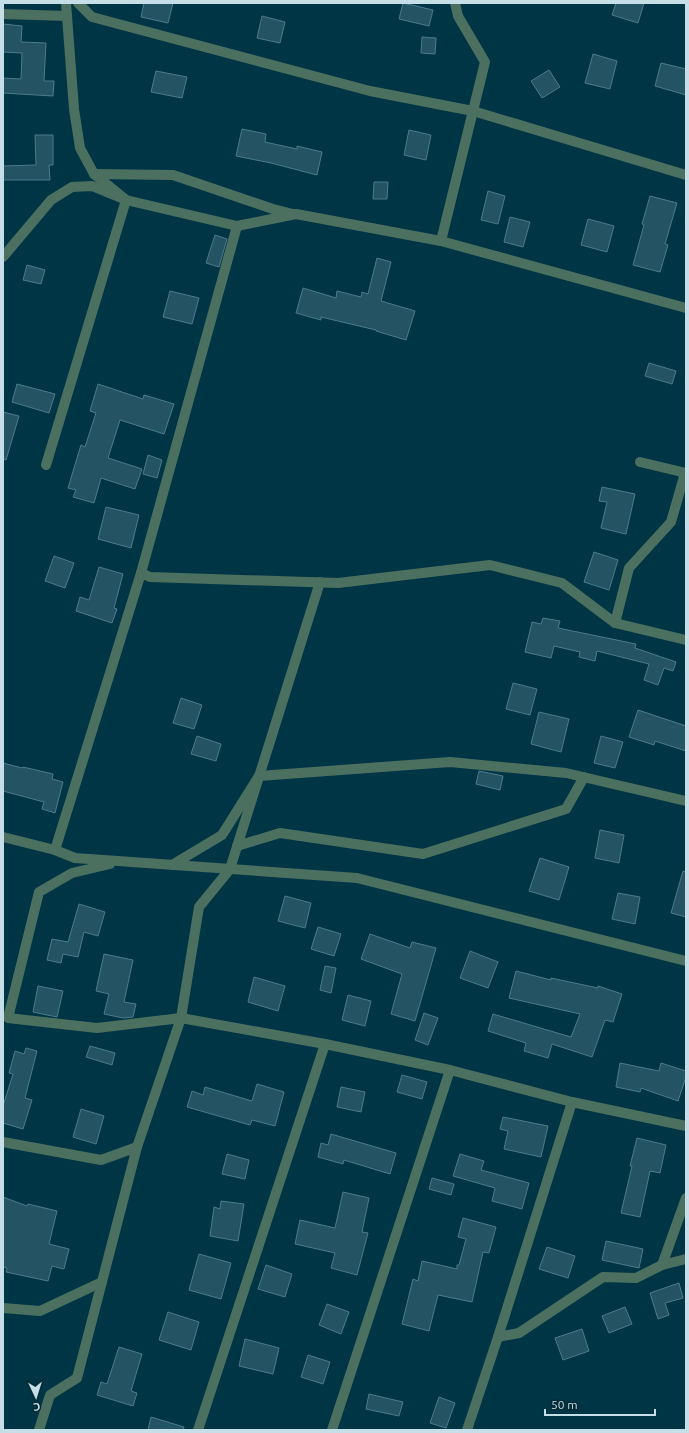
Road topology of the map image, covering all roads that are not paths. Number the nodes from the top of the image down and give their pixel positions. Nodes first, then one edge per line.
1 (66, 3) edge
2 (78, 3) edge
3 (455, 3) edge
4 (3, 14) edge
5 (67, 16) junction
6 (473, 111) junction
7 (94, 174) junction
8 (686, 175) edge
9 (126, 200) junction
10 (296, 214) junction
11 (237, 226) junction
12 (441, 241) junction
13 (3, 257) edge
14 (686, 308) edge
15 (640, 462) dead end
16 (46, 466) dead end
17 (686, 473) edge
18 (141, 573) junction
19 (320, 582) junction
20 (615, 623) junction
21 (686, 640) edge
22 (259, 776) junction
23 (584, 777) junction
24 (686, 801) edge
25 (3, 837) edge
26 (237, 846) junction
27 (55, 850) junction
28 (122, 861) junction
29 (172, 865) junction
30 (230, 869) junction
31 (686, 961) edge
32 (181, 1018) junction
33 (325, 1044) junction
34 (450, 1070) junction
35 (572, 1102) junction
36 (686, 1126) edge
37 (3, 1142) edge
38 (137, 1147) junction
39 (686, 1198) edge
40 (686, 1259) edge
41 (662, 1266) junction
42 (102, 1282) junction
43 (3, 1308) edge
44 (498, 1337) junction
45 (39, 1430) edge
46 (198, 1430) edge
47 (332, 1430) edge
48 (467, 1430) edge

1 - 5 street
2 - 6 street
3 - 6 street
4 - 5 street
5 - 7 street
6 - 8 street
6 - 12 street
7 - 9 street
7 - 10 street
9 - 11 street
9 - 13 street
9 - 16 street
10 - 11 street
10 - 12 street
11 - 18 street
12 - 14 street
15 - 17 street
17 - 20 street
18 - 19 street
18 - 27 street
19 - 20 street
19 - 22 street
20 - 21 street
22 - 23 street
22 - 26 street
22 - 29 street
23 - 24 street
23 - 26 street
25 - 27 street
26 - 30 street
27 - 28 street
28 - 29 street
28 - 32 street
29 - 30 street
30 - 31 street
30 - 32 street
32 - 33 street
32 - 38 street
33 - 34 street
33 - 46 street
34 - 35 street
34 - 47 street
35 - 36 street
35 - 44 street
37 - 38 street
38 - 42 street
39 - 41 street
40 - 41 street
41 - 44 street
42 - 43 street
42 - 45 street
44 - 48 street

